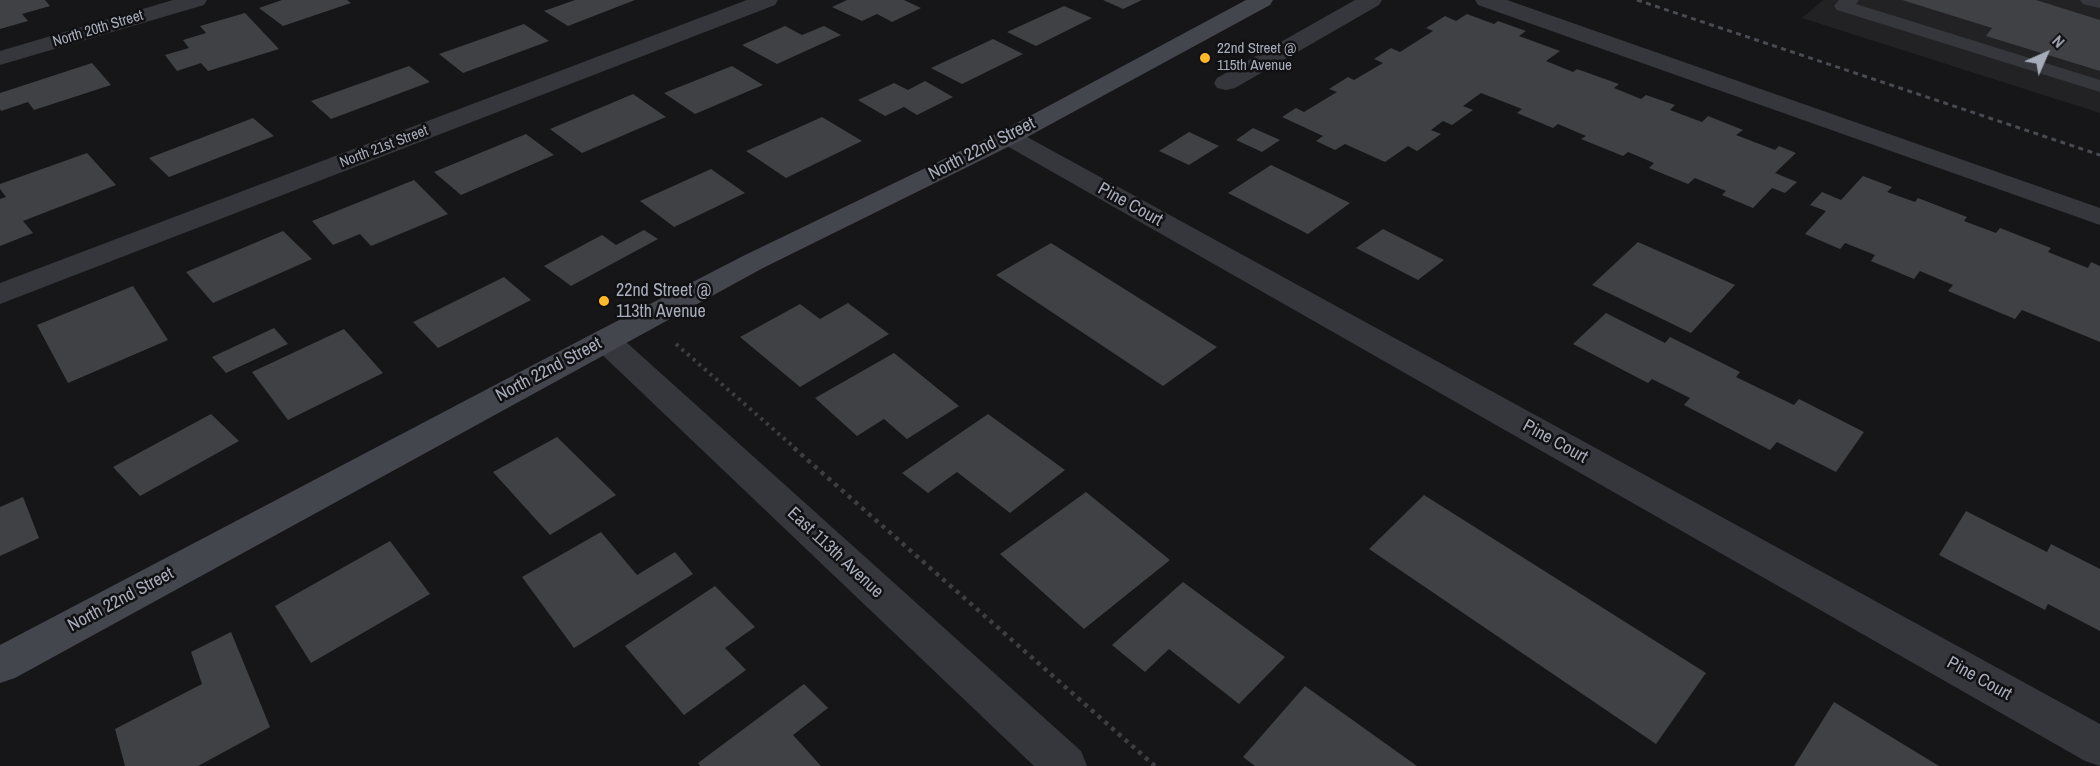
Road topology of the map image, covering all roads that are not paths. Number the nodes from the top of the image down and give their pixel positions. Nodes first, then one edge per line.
1 (196, 0) edge
2 (767, 0) edge
3 (1262, 0) edge
4 (1371, 0) edge
5 (1486, 0) edge
6 (1850, 0) edge
7 (2089, 0) edge
8 (2100, 3) edge
9 (731, 5) edge
10 (0, 58) edge
11 (1226, 83) dead end
12 (2100, 86) edge
13 (1009, 137) junction
14 (2100, 217) edge
15 (0, 294) edge
16 (605, 340) junction
17 (0, 665) edge
18 (2100, 747) edge
19 (1065, 766) edge

1 - 10 street, North 20th Street
2 - 9 street, North 21st Street
3 - 13 street, North 22nd Street
4 - 11 street
5 - 14 street
6 - 12 lane
7 - 8 lane
9 - 15 street, North 21st Street
13 - 16 street, North 22nd Street
13 - 18 street, Pine Court
16 - 17 street, North 22nd Street
16 - 19 street, East 113th Avenue

